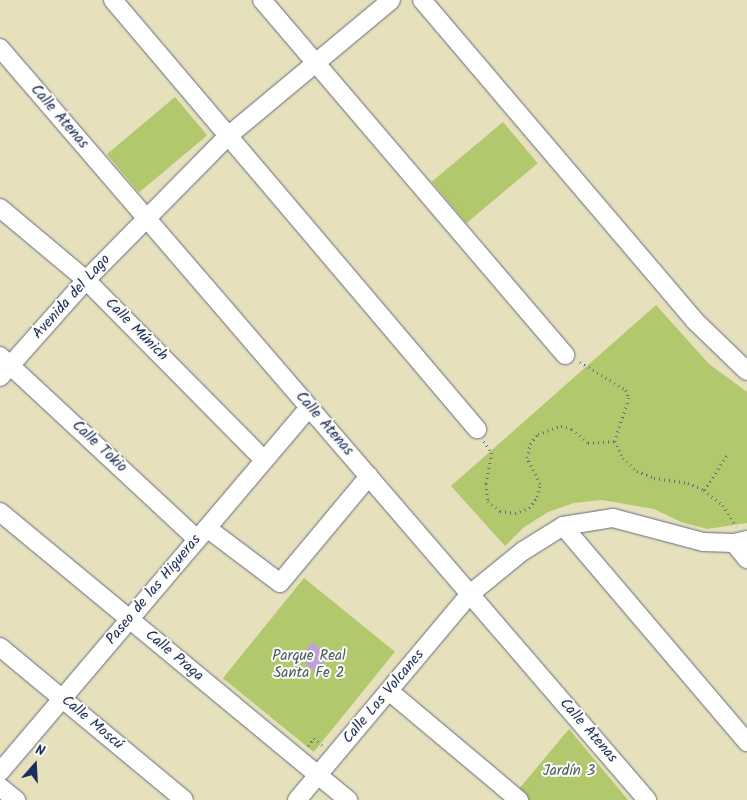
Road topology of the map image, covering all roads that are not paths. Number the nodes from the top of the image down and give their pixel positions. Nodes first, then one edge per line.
1 (113, 0) edge
2 (262, 0) edge
3 (391, 0) edge
4 (422, 0) edge
5 (0, 48) edge
6 (316, 62) junction
7 (228, 136) junction
8 (0, 208) edge
9 (146, 218) junction
10 (86, 280) junction
11 (565, 355) road end
12 (4, 366) edge
13 (747, 371) edge
14 (309, 407) junction
15 (477, 429) road end
16 (264, 460) junction
17 (369, 476) junction
18 (0, 512) edge
19 (563, 526) junction
20 (202, 533) junction
21 (741, 542) edge
22 (747, 559) edge
23 (470, 594) junction
24 (130, 619) junction
25 (0, 647) edge
26 (389, 691) junction
27 (62, 699) junction
28 (747, 742) edge
29 (0, 772) edge
30 (318, 775) junction
31 (0, 787) edge
32 (16, 800) edge
33 (184, 800) edge
34 (297, 800) edge
35 (348, 800) edge
36 (519, 800) edge
37 (648, 800) edge

1 - 7 street
2 - 6 street
3 - 6 street, Avenida del Lago
4 - 13 street
5 - 9 street, Calle Atenas
6 - 7 street, Avenida del Lago
6 - 11 street
7 - 9 street, Avenida del Lago
7 - 15 street
8 - 10 street, Calle Múnich
9 - 10 street, Avenida del Lago
9 - 14 street, Calle Atenas
10 - 12 street, Avenida del Lago
10 - 16 street, Calle Múnich
12 - 20 street, Calle Tokio
14 - 16 street, Paseo de las Higueras
14 - 17 street, Calle Atenas
16 - 20 street, Paseo de las Higueras
17 - 20 street, Calle Tokio
17 - 23 street, Calle Atenas
18 - 24 street, Calle Praga
19 - 21 street
19 - 23 street, Calle Los Volcanes
19 - 28 street
20 - 24 street, Paseo de las Higueras
21 - 22 street
23 - 26 street, Calle Los Volcanes
23 - 37 street, Calle Atenas
24 - 27 street, Paseo de las Higueras
24 - 30 street, Calle Praga
25 - 27 street, Calle Moscú
26 - 30 street, Calle Los Volcanes
26 - 36 street
27 - 29 street, Paseo de las Higueras
27 - 33 street, Calle Moscú
30 - 34 street, Calle Los Volcanes
30 - 35 street, Calle Praga
31 - 32 street

